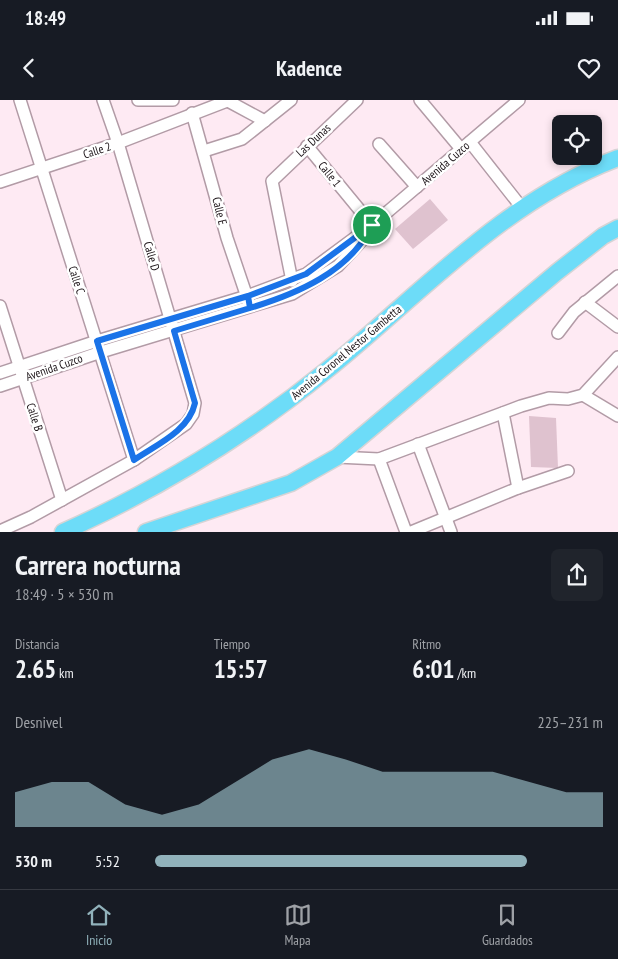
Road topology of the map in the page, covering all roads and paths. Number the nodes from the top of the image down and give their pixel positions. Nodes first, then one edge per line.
1 (20, 100) edge
2 (102, 100) edge
3 (138, 100) edge
4 (173, 100) edge
5 (226, 100) edge
6 (291, 100) edge
7 (357, 100) edge
8 (420, 100) edge
9 (518, 100) edge
10 (192, 113) junction
11 (265, 121) junction
12 (118, 143) junction
13 (379, 144) dead end
14 (466, 145) junction
15 (307, 146) junction
16 (204, 150) junction
17 (618, 158) edge
18 (40, 168) junction
19 (0, 182) edge
20 (416, 187) junction
21 (522, 208) junction
22 (372, 225) junction
23 (618, 228) edge
24 (611, 236) edge
25 (618, 276) edge
26 (292, 281) junction
27 (248, 296) junction
28 (585, 302) junction
29 (0, 306) edge
30 (250, 308) junction
31 (172, 325) junction
32 (618, 326) edge
33 (558, 333) dead end
34 (99, 346) junction
35 (618, 357) edge
36 (20, 366) junction
37 (0, 373) edge
38 (23, 378) junction
39 (0, 386) edge
40 (583, 395) junction
41 (503, 413) junction
42 (618, 416) edge
43 (418, 444) junction
44 (337, 457) junction
45 (379, 459) junction
46 (134, 460) junction
47 (568, 471) dead end
48 (518, 488) junction
49 (62, 500) junction
50 (446, 518) junction
51 (0, 531) edge
52 (64, 532) edge
53 (146, 532) edge
54 (406, 532) edge
55 (411, 532) edge
56 (451, 532) edge

1 - 18 street, Calle C
2 - 12 street, Calle D
3 - 4 street
5 - 10 street, Calle 2
5 - 11 street
6 - 11 street
7 - 15 street, Las Dunas
8 - 14 street
9 - 14 street, Avenida Cuzco
10 - 12 street, Calle 2
10 - 16 street, Calle E
11 - 16 street
12 - 18 street, Calle 2
12 - 31 street, Calle D
13 - 20 street
14 - 20 street, Avenida Cuzco
14 - 21 street
15 - 22 street, Calle 1
15 - 26 street, Las Dunas
16 - 27 street, Calle E
17 - 21 highway, Avenida Coronel Nestor Gambetta
18 - 19 street, Calle 2
18 - 34 street, Calle C
20 - 22 street, Avenida Cuzco
21 - 52 highway, Avenida Coronel Nestor Gambetta
22 - 26 street, Avenida Cuzco
22 - 30 street, Avenida Cuzco
23 - 24 highway
24 - 44 highway
25 - 28 street
26 - 27 street, Avenida Cuzco
27 - 30 street, Calle E
27 - 31 street, Avenida Cuzco
28 - 32 street
28 - 33 street
29 - 36 street, Calle B
30 - 31 street, Avenida Cuzco
31 - 34 street, Avenida Cuzco
31 - 46 street, Calle D
34 - 36 street, Avenida Cuzco
34 - 38 street, Avenida Cuzco
34 - 46 street, Calle C
35 - 40 street
36 - 37 street, Avenida Cuzco
36 - 38 street, Calle B
38 - 39 street, Avenida Cuzco
38 - 49 street, Calle B
40 - 41 street
40 - 42 street
41 - 43 street
41 - 48 street
43 - 45 street
43 - 50 street
44 - 45 street
44 - 53 highway
45 - 54 street
46 - 49 street
47 - 48 street
48 - 50 street
49 - 51 street
50 - 55 street
50 - 56 street

